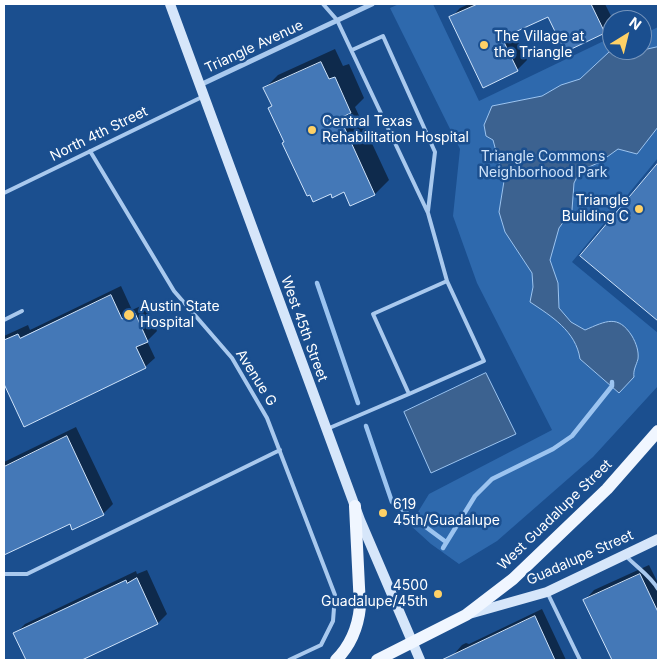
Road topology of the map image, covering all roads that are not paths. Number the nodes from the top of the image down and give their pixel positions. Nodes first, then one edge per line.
1 (170, 4) edge
2 (324, 4) edge
3 (372, 4) edge
4 (337, 20) junction
5 (352, 50) junction
6 (200, 85) junction
7 (204, 96) junction
8 (90, 151) junction
9 (4, 193) edge
10 (428, 213) junction
11 (447, 281) junction
12 (22, 311) dead end
13 (4, 320) edge
14 (410, 394) junction
15 (326, 429) junction
16 (658, 431) edge
17 (280, 450) junction
18 (355, 506) junction
19 (658, 539) edge
20 (625, 555) junction
21 (4, 574) edge
22 (658, 589) edge
23 (547, 592) junction
24 (466, 615) junction
25 (413, 643) junction
26 (289, 660) edge
27 (336, 660) edge
28 (377, 660) edge
29 (420, 660) edge
30 (580, 660) edge

1 - 6 main road, West 45th Street
2 - 4 lane
3 - 4 street, Triangle Avenue
4 - 5 lane
4 - 6 street, Triangle Avenue
5 - 10 lane
5 - 10 lane
6 - 7 main road, West 45th Street
7 - 8 lane, North 4th Street
7 - 15 main road, West 45th Street
8 - 9 lane, North 4th Street
8 - 17 lane, Avenue G
10 - 11 lane
11 - 14 lane
11 - 14 lane
12 - 13 lane
14 - 15 lane
15 - 18 main road, West 45th Street
16 - 24 main road, West Guadalupe Street
17 - 21 lane
17 - 26 lane, Avenue G
18 - 25 main road, West 45th Street
18 - 27 main road
19 - 20 main road, Guadalupe Street
20 - 22 lane
20 - 23 main road, Guadalupe Street
23 - 24 main road, Guadalupe Street
23 - 30 lane
24 - 25 main road, Guadalupe Street
25 - 28 main road, Guadalupe Street
25 - 29 main road, West 45th Street

